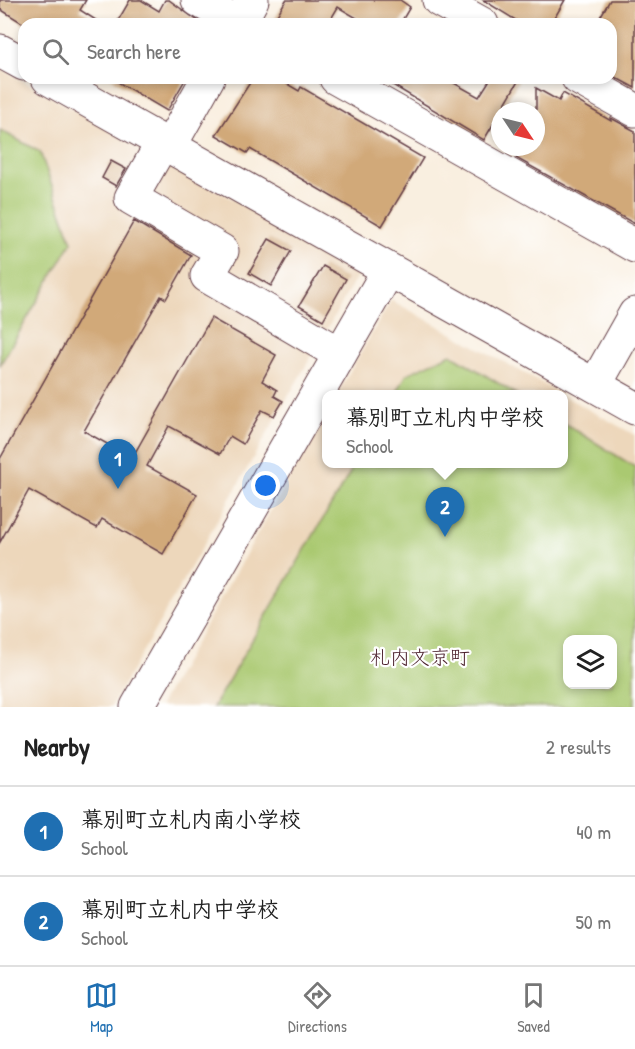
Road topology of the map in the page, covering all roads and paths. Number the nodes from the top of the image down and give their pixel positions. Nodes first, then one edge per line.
1 (198, 0) edge
2 (252, 0) edge
3 (439, 0) edge
4 (229, 18) edge
5 (242, 18) edge
6 (471, 18) edge
7 (0, 51) edge
8 (18, 61) edge
9 (59, 84) edge
10 (204, 84) edge
11 (347, 84) edge
12 (589, 84) edge
13 (635, 110) edge
14 (166, 144) junction
15 (635, 246) edge
16 (388, 271) junction
17 (635, 315) edge
18 (340, 354) junction
19 (595, 385) junction
20 (635, 408) edge
21 (137, 707) edge

1 - 4 street
2 - 5 street
3 - 6 street
7 - 8 street
9 - 14 street
10 - 14 street
11 - 15 street
12 - 13 street
14 - 16 street
14 - 18 street
16 - 18 street
16 - 19 street
17 - 19 street
18 - 21 street
19 - 20 street

